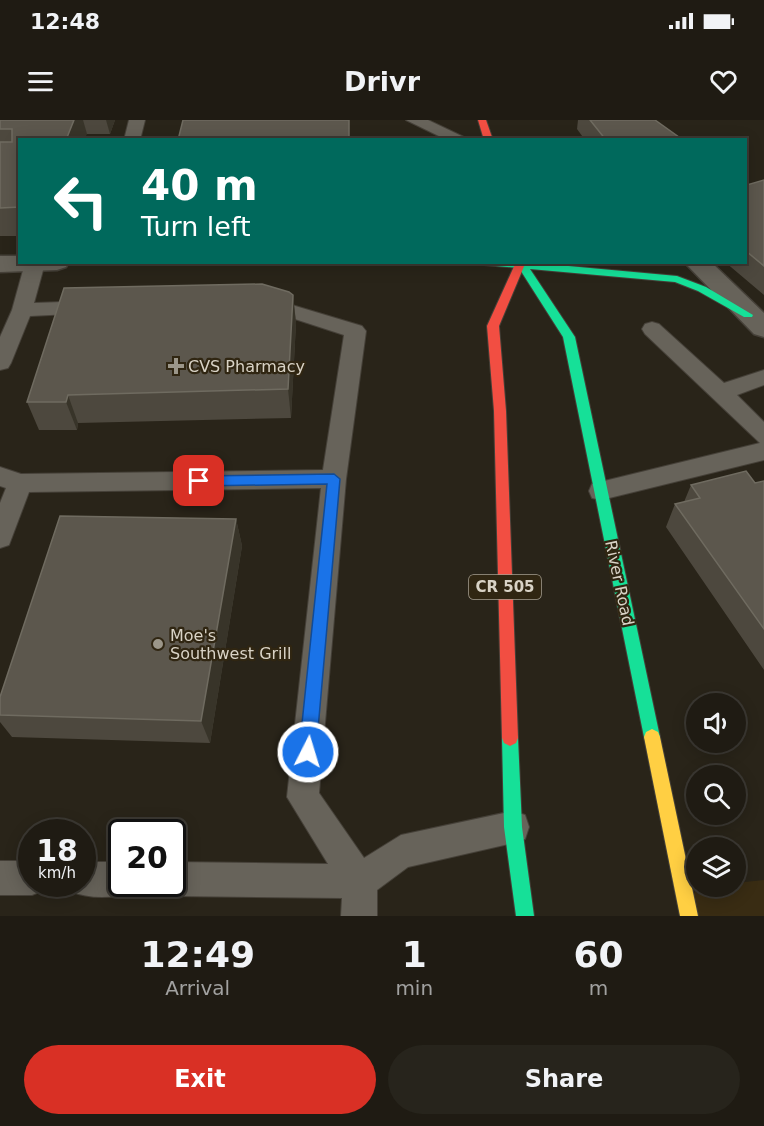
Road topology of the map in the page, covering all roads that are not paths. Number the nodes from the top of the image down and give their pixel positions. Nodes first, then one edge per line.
1 (137, 120) edge
2 (414, 120) edge
3 (482, 120) edge
4 (132, 138) edge
5 (457, 138) edge
6 (488, 138) edge
7 (18, 263) edge
8 (0, 264) edge
9 (35, 264) edge
10 (520, 264) edge
11 (521, 264) edge
12 (530, 264) edge
13 (698, 264) edge
14 (247, 302) edge
15 (117, 306) edge
16 (22, 310) junction
17 (756, 322) edge
18 (652, 329) dead end
19 (0, 363) edge
20 (764, 377) edge
21 (721, 393) junction
22 (764, 436) edge
23 (764, 451) edge
24 (334, 479) junction
25 (10, 480) edge
26 (601, 491) junction
27 (0, 538) edge
28 (513, 827) junction
29 (0, 878) edge
30 (18, 878) edge
31 (186, 879) edge
32 (360, 881) junction
33 (359, 916) edge
34 (525, 916) edge
35 (689, 916) edge

1 - 4 lane
2 - 5 lane
3 - 6 main road
7 - 8 street
9 - 16 lane
10 - 28 main road, CR 505
11 - 26 main road, River Road
12 - 17 main road
13 - 17 street
14 - 24 lane
15 - 16 lane
16 - 19 lane
18 - 21 lane
20 - 21 lane
21 - 22 lane
23 - 26 lane
24 - 25 lane
24 - 32 lane
25 - 27 lane
26 - 35 main road, River Road
28 - 32 lane
28 - 34 main road, CR 505
29 - 30 lane
31 - 32 lane
32 - 33 lane

